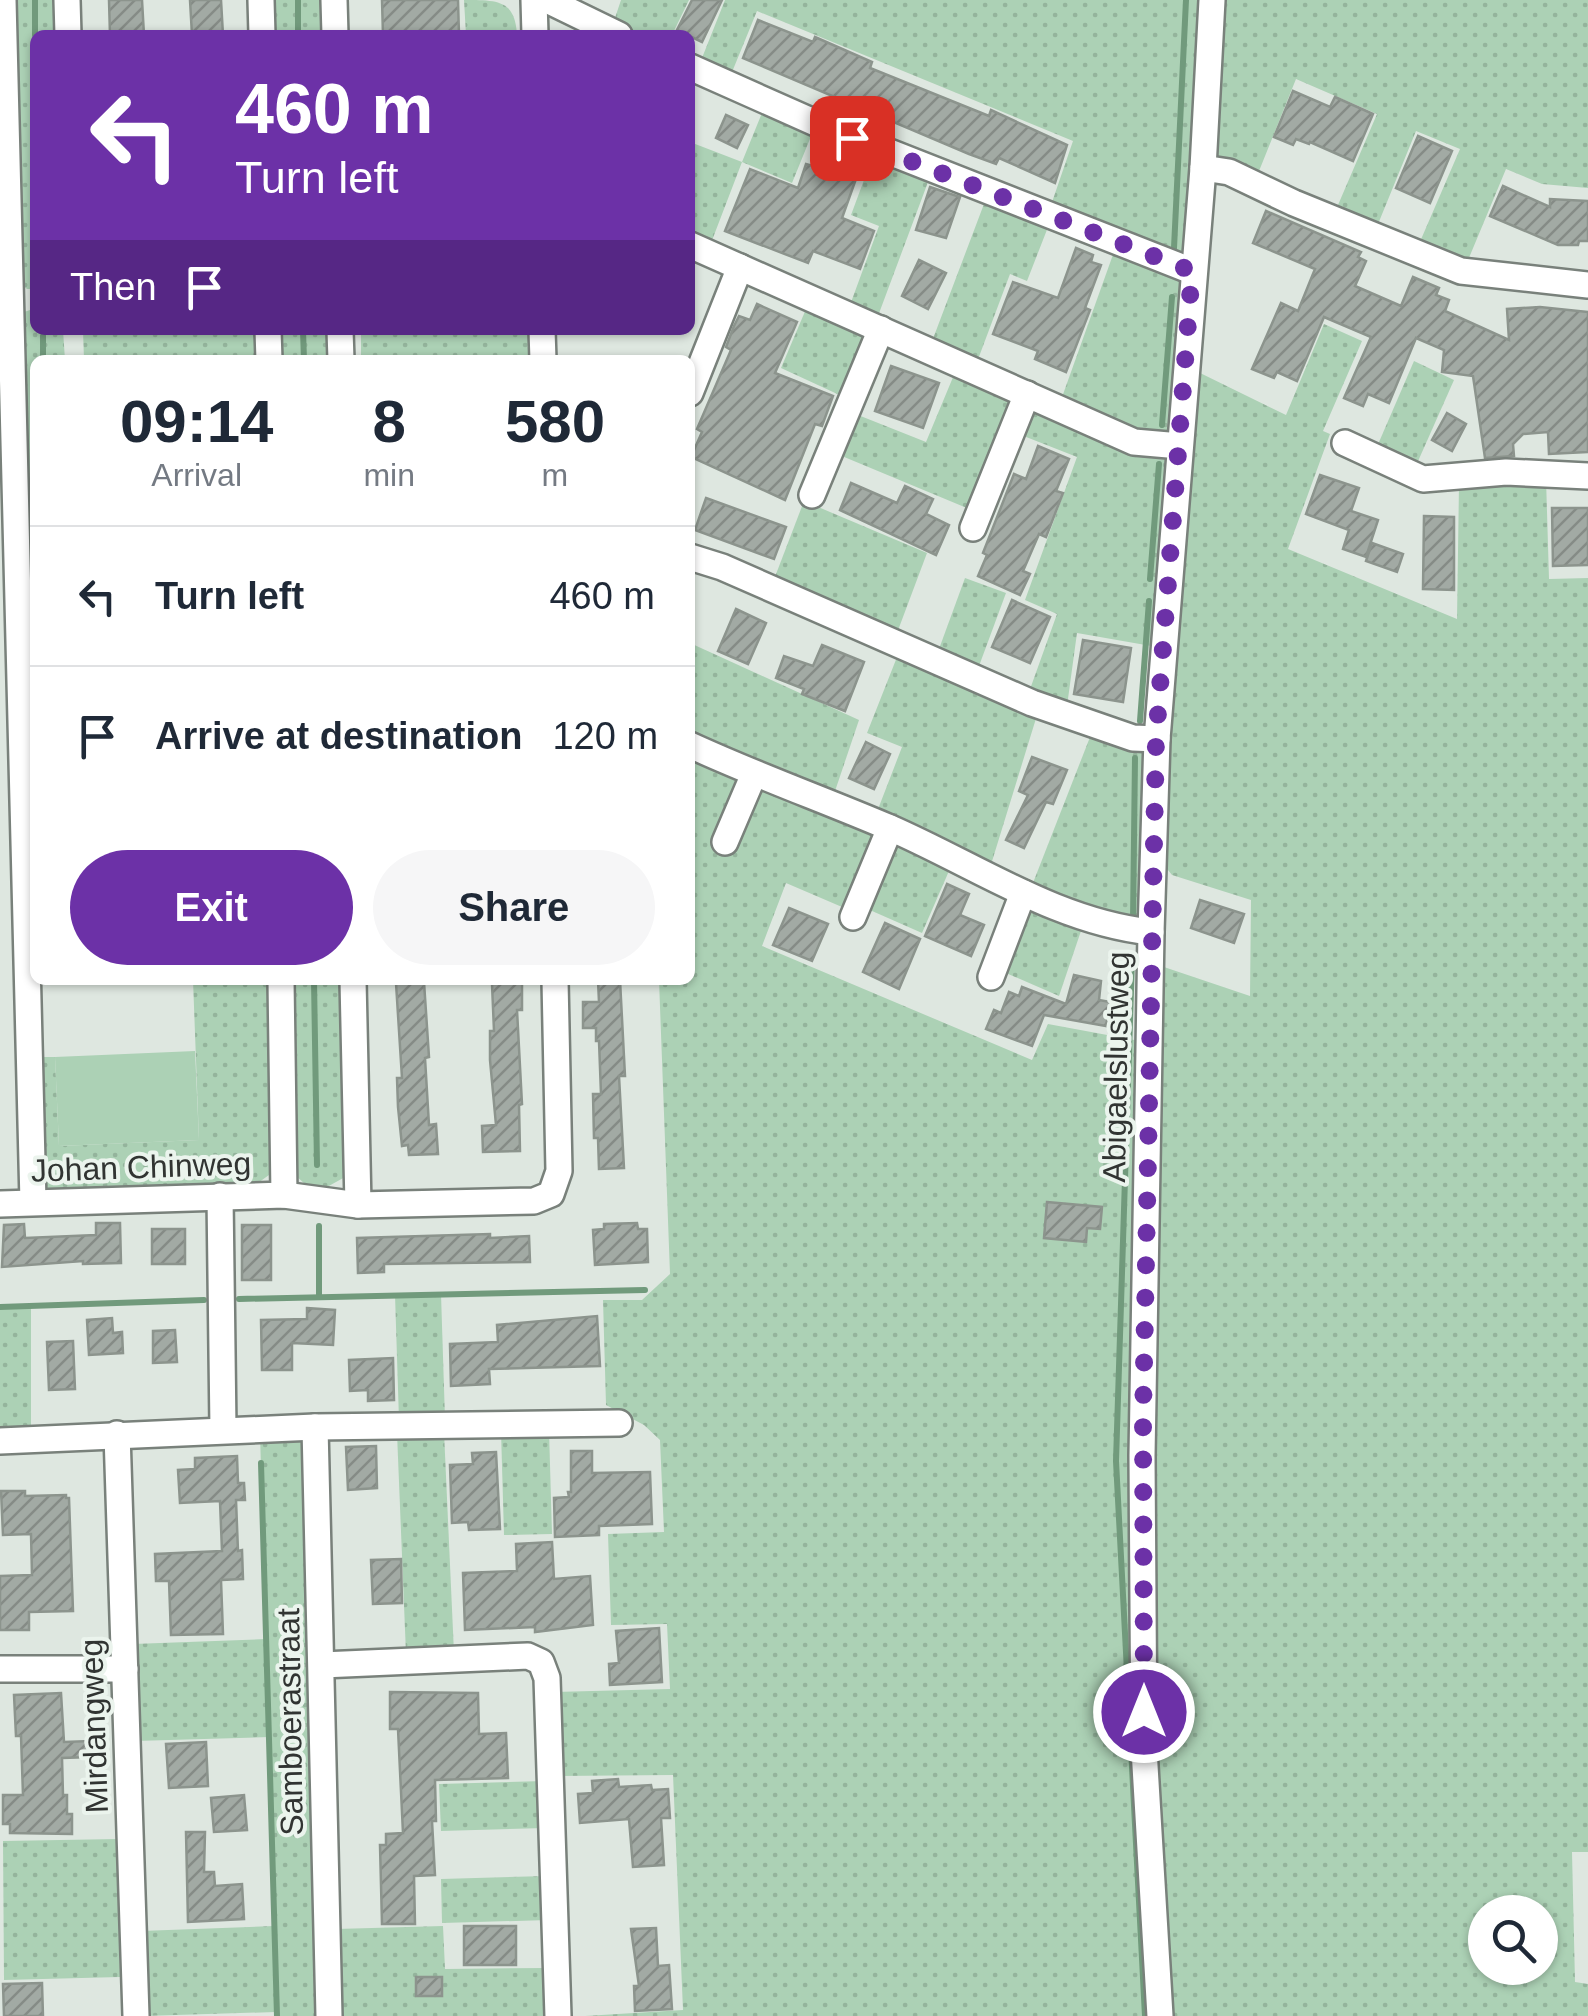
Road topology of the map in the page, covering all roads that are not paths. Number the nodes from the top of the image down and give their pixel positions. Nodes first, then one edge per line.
1 (3, 0) edge
2 (67, 0) edge
3 (261, 0) edge
4 (334, 0) edge
5 (534, 0) edge
6 (547, 0) edge
7 (1212, 0) edge
8 (68, 30) edge
9 (262, 30) edge
10 (334, 30) edge
11 (535, 30) edge
12 (609, 30) edge
13 (695, 69) edge
14 (1203, 168) junction
15 (695, 246) edge
16 (740, 266) junction
17 (1192, 271) junction
18 (1588, 285) edge
19 (4, 300) edge
20 (30, 300) edge
21 (881, 330) junction
22 (695, 380) edge
23 (1027, 394) junction
24 (1345, 443) dead end
25 (1180, 446) junction
26 (1588, 476) edge
27 (812, 496) dead end
28 (974, 528) dead end
29 (695, 559) edge
30 (1156, 739) junction
31 (695, 747) edge
32 (754, 774) junction
33 (890, 828) junction
34 (726, 842) dead end
35 (1023, 893) junction
36 (854, 917) dead end
37 (1151, 932) junction
38 (991, 977) dead end
39 (281, 985) edge
40 (354, 985) edge
41 (555, 985) edge
42 (284, 1195) junction
43 (220, 1196) junction
44 (33, 1202) junction
45 (0, 1204) edge
46 (358, 1205) junction
47 (619, 1423) dead end
48 (315, 1427) junction
49 (223, 1430) junction
50 (117, 1434) junction
51 (0, 1440) edge
52 (322, 1665) junction
53 (0, 1668) edge
54 (125, 1668) junction
55 (136, 2016) edge
56 (329, 2016) edge
57 (558, 2016) edge
58 (1160, 2016) edge

1 - 19 street
2 - 8 street
3 - 9 street
4 - 10 street
5 - 11 street
6 - 12 street
7 - 14 street, Abigaelslustweg
13 - 17 street
14 - 17 street, Abigaelslustweg
14 - 18 street
15 - 16 street
16 - 21 street
16 - 22 street
17 - 25 street, Abigaelslustweg
19 - 20 street
19 - 44 street
21 - 23 street
21 - 27 street
23 - 25 street
23 - 28 street
24 - 26 street
25 - 30 street, Abigaelslustweg
29 - 30 street
30 - 37 street, Abigaelslustweg
31 - 32 street
32 - 33 street
32 - 34 street
33 - 35 street
33 - 36 street
35 - 37 street
35 - 38 street
37 - 58 street, Abigaelslustweg
39 - 42 street
40 - 46 street
41 - 46 street, Johan Chinweg
42 - 43 street, Johan Chinweg
42 - 46 street, Johan Chinweg
43 - 44 street, Johan Chinweg
43 - 49 street
44 - 45 street, Johan Chinweg
47 - 48 street
48 - 49 street
48 - 52 street, Samboerastraat
49 - 50 street
50 - 51 street
50 - 54 street, Mirdangweg
52 - 56 street, Samboerastraat
52 - 57 street
53 - 54 street
54 - 55 street, Mirdangweg

